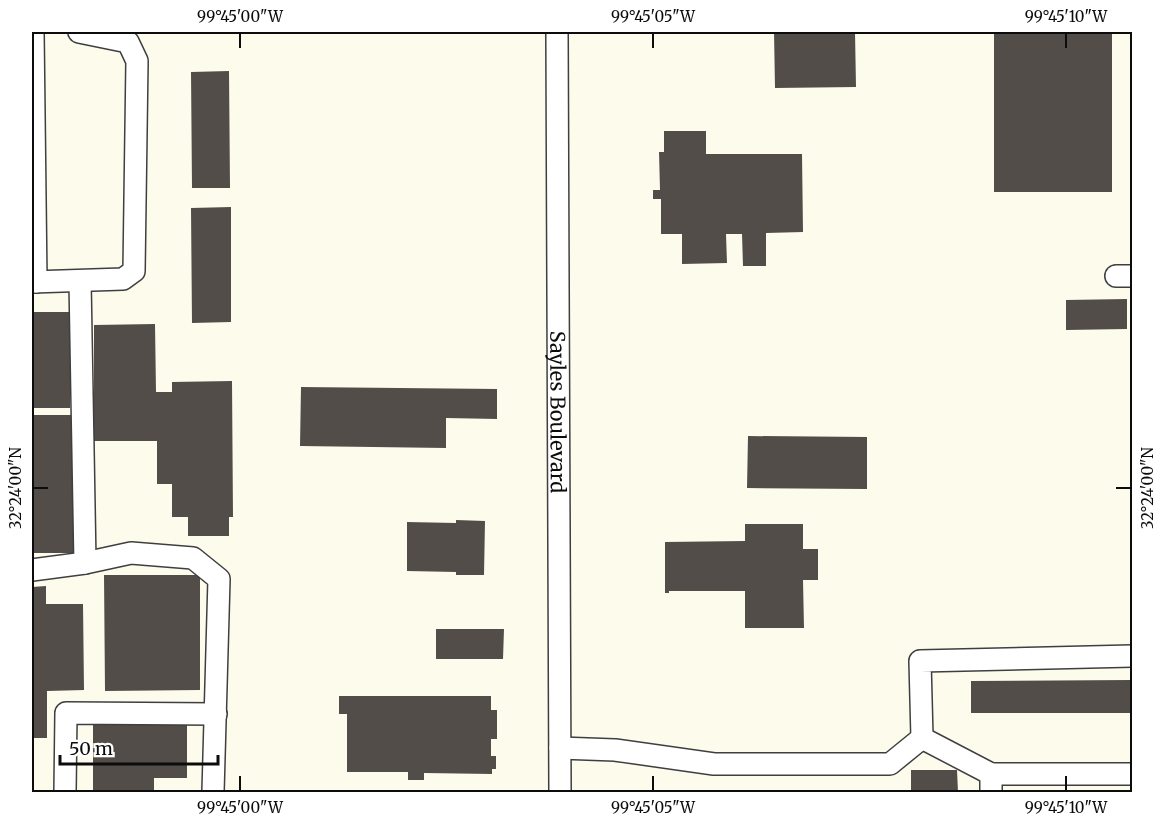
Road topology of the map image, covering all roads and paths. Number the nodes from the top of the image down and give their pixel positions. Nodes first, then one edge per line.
1 (34, 32) edge
2 (79, 32) edge
3 (557, 32) edge
4 (80, 281) junction
5 (34, 282) edge
6 (85, 563) junction
7 (32, 570) edge
8 (1132, 656) edge
9 (216, 714) junction
10 (922, 738) junction
11 (560, 748) junction
12 (1132, 774) edge
13 (991, 783) edge
14 (65, 792) edge
15 (213, 792) edge
16 (560, 792) edge

1 - 5 street
2 - 4 street
3 - 11 street, Sayles Boulevard
4 - 5 street
4 - 6 street
6 - 7 street
6 - 9 street
8 - 10 street
9 - 14 street
9 - 15 street
10 - 11 street
10 - 13 street
11 - 16 street, Sayles Boulevard
12 - 13 street

